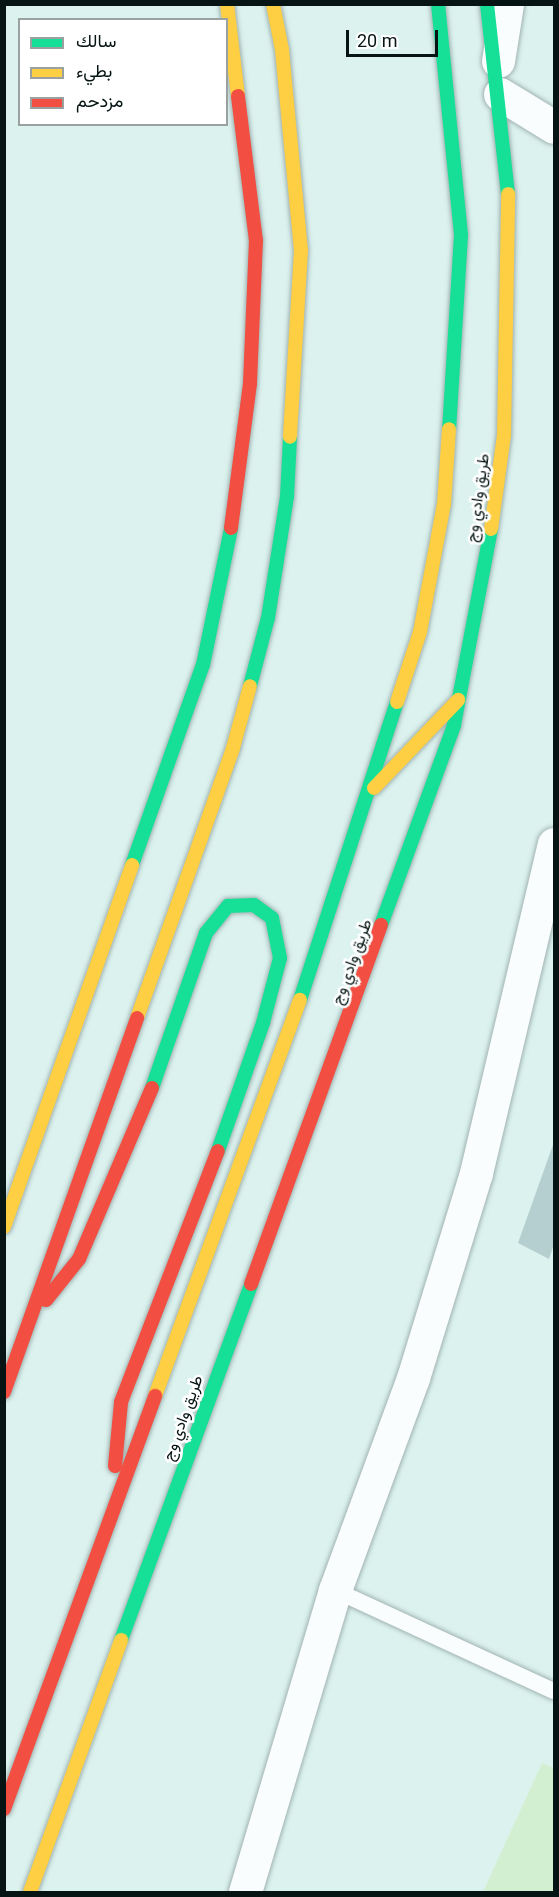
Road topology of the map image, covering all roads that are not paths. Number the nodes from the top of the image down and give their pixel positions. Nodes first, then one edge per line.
1 (227, 4) edge
2 (273, 4) edge
3 (438, 4) edge
4 (487, 4) edge
5 (507, 4) edge
6 (499, 80) junction
7 (555, 127) edge
8 (459, 698) junction
9 (368, 794) junction
10 (555, 844) edge
11 (4, 1227) edge
12 (30, 1321) junction
13 (4, 1392) edge
14 (111, 1510) junction
15 (335, 1590) junction
16 (555, 1691) edge
17 (4, 1809) edge
18 (30, 1893) edge
19 (245, 1893) edge

1 - 11 main road
2 - 12 main road
3 - 9 main road, طريق وادي وج
4 - 6 main road, طريق وادي وج
5 - 6 street
6 - 7 street
6 - 8 main road, طريق وادي وج
8 - 9 main road
8 - 18 main road, طريق وادي وج
9 - 14 main road, طريق وادي وج
10 - 15 street
12 - 13 main road
12 - 14 main road
14 - 17 main road, طريق وادي وج
15 - 16 lane
15 - 19 street

